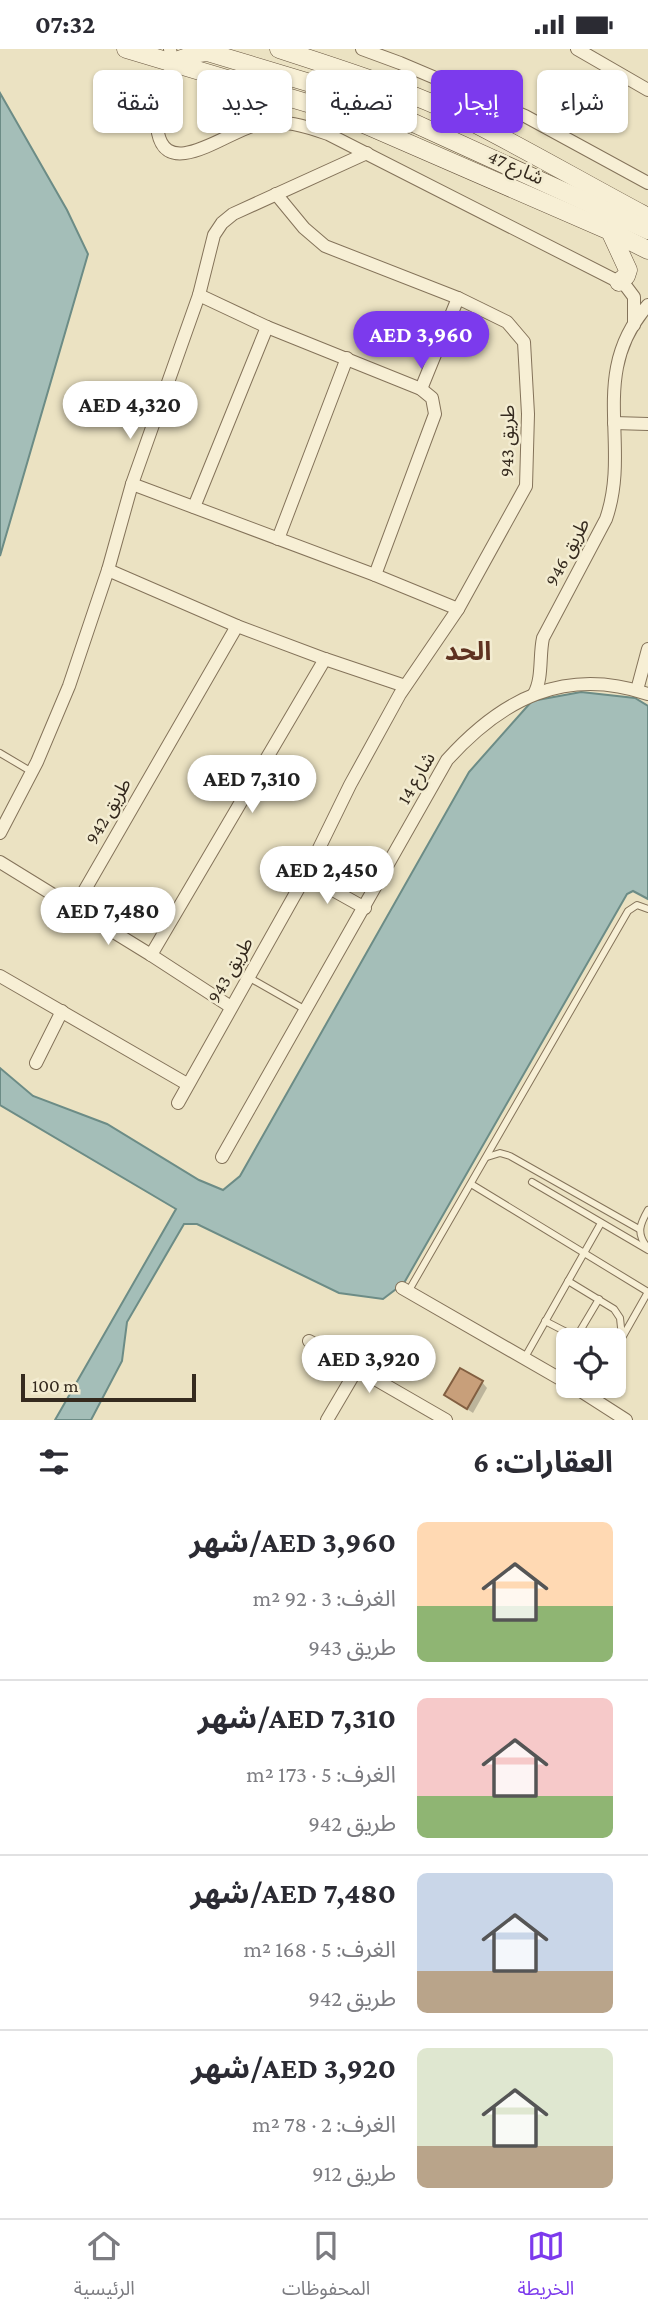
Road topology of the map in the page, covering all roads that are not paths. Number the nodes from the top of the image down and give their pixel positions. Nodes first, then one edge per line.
1 (127, 49) edge
2 (279, 49) edge
3 (315, 49) edge
4 (362, 49) edge
5 (408, 49) edge
6 (586, 51) edge
7 (173, 53) edge
8 (400, 62) junction
9 (345, 70) edge
10 (348, 70) edge
11 (648, 90) edge
12 (417, 97) edge
13 (367, 153) junction
14 (648, 183) edge
15 (276, 194) junction
16 (648, 218) edge
17 (648, 230) edge
18 (610, 231) junction
19 (648, 250) edge
20 (619, 282) junction
21 (199, 295) junction
22 (458, 298) junction
23 (648, 305) edge
24 (634, 325) junction
25 (267, 327) junction
26 (347, 358) junction
27 (421, 389) junction
28 (614, 423) junction
29 (648, 425) edge
30 (132, 484) junction
31 (194, 507) junction
32 (278, 539) junction
33 (108, 570) junction
34 (375, 575) junction
35 (458, 609) junction
36 (237, 626) junction
37 (648, 649) edge
38 (325, 659) junction
39 (405, 686) junction
40 (643, 692) edge
41 (534, 694) junction
42 (0, 753) edge
43 (32, 772) junction
44 (0, 834) edge
45 (0, 862) edge
46 (306, 875) junction
47 (75, 907) junction
48 (365, 908) junction
49 (648, 909) edge
50 (151, 955) junction
51 (0, 976) edge
52 (248, 977) junction
53 (231, 1007) junction
54 (306, 1010) junction
55 (62, 1011) junction
56 (36, 1063) dead end
57 (187, 1084) junction
58 (178, 1103) dead end
59 (222, 1157) dead end
60 (485, 1158) junction
61 (532, 1182) dead end
62 (471, 1184) junction
63 (648, 1210) edge
64 (601, 1223) junction
65 (639, 1229) junction
66 (648, 1249) edge
67 (584, 1253) junction
68 (568, 1281) junction
69 (405, 1290) joint
70 (648, 1292) edge
71 (599, 1299) junction
72 (545, 1321) junction
73 (557, 1328) edge
74 (582, 1328) edge
75 (620, 1328) edge
76 (626, 1330) edge
77 (309, 1341) dead end
78 (524, 1359) junction
79 (357, 1369) junction
80 (556, 1377) edge
81 (601, 1398) edge
82 (327, 1420) edge
83 (446, 1420) edge
84 (626, 1420) edge

1 - 7 street, شارع 47
2 - 9 street, شارع 47
3 - 10 street
4 - 8 street
5 - 8 street
6 - 11 street
7 - 13 street
7 - 17 street
7 - 18 street, شارع 47
8 - 14 street
12 - 16 street, شارع 47
13 - 15 street
13 - 20 street
15 - 21 street
15 - 22 street, طريق 943
18 - 19 street, شارع 47
18 - 20 street
20 - 24 street
21 - 25 street
21 - 30 street
22 - 27 street
22 - 35 street, طريق 943
23 - 24 street, طريق 946
24 - 28 street, طريق 946
25 - 26 street
25 - 31 street
26 - 27 street
26 - 32 street
27 - 34 street
28 - 29 street
28 - 41 street, طريق 946
30 - 31 street
30 - 33 street
31 - 32 street
32 - 34 street
33 - 36 street
33 - 43 street
34 - 35 street
35 - 39 street, طريق 943
36 - 38 street
36 - 47 street, طريق 942
37 - 40 street
38 - 39 street
38 - 50 street
39 - 46 street, طريق 943
40 - 41 street, شارع 14
41 - 48 street, شارع 14
42 - 43 lane
43 - 44 street
45 - 47 street
46 - 48 street
46 - 52 street, طريق 943
47 - 50 street
48 - 54 street, شارع 14
49 - 60 lane
50 - 53 street
51 - 55 street
52 - 53 street, طريق 943
52 - 54 lane
53 - 57 street, طريق 943
54 - 59 street, شارع 14
55 - 56 street
55 - 57 street
57 - 58 street, طريق 943
60 - 62 lane
60 - 65 lane
61 - 64 lane
62 - 67 lane
62 - 69 lane
63 - 65 lane
64 - 66 lane
64 - 67 lane
65 - 66 lane
67 - 68 lane
67 - 70 lane
68 - 71 lane
68 - 72 lane
69 - 78 street
70 - 76 lane
71 - 74 lane
71 - 75 lane
72 - 73 lane
72 - 78 lane
77 - 79 street
78 - 80 street
79 - 82 street
79 - 83 street
81 - 84 street

